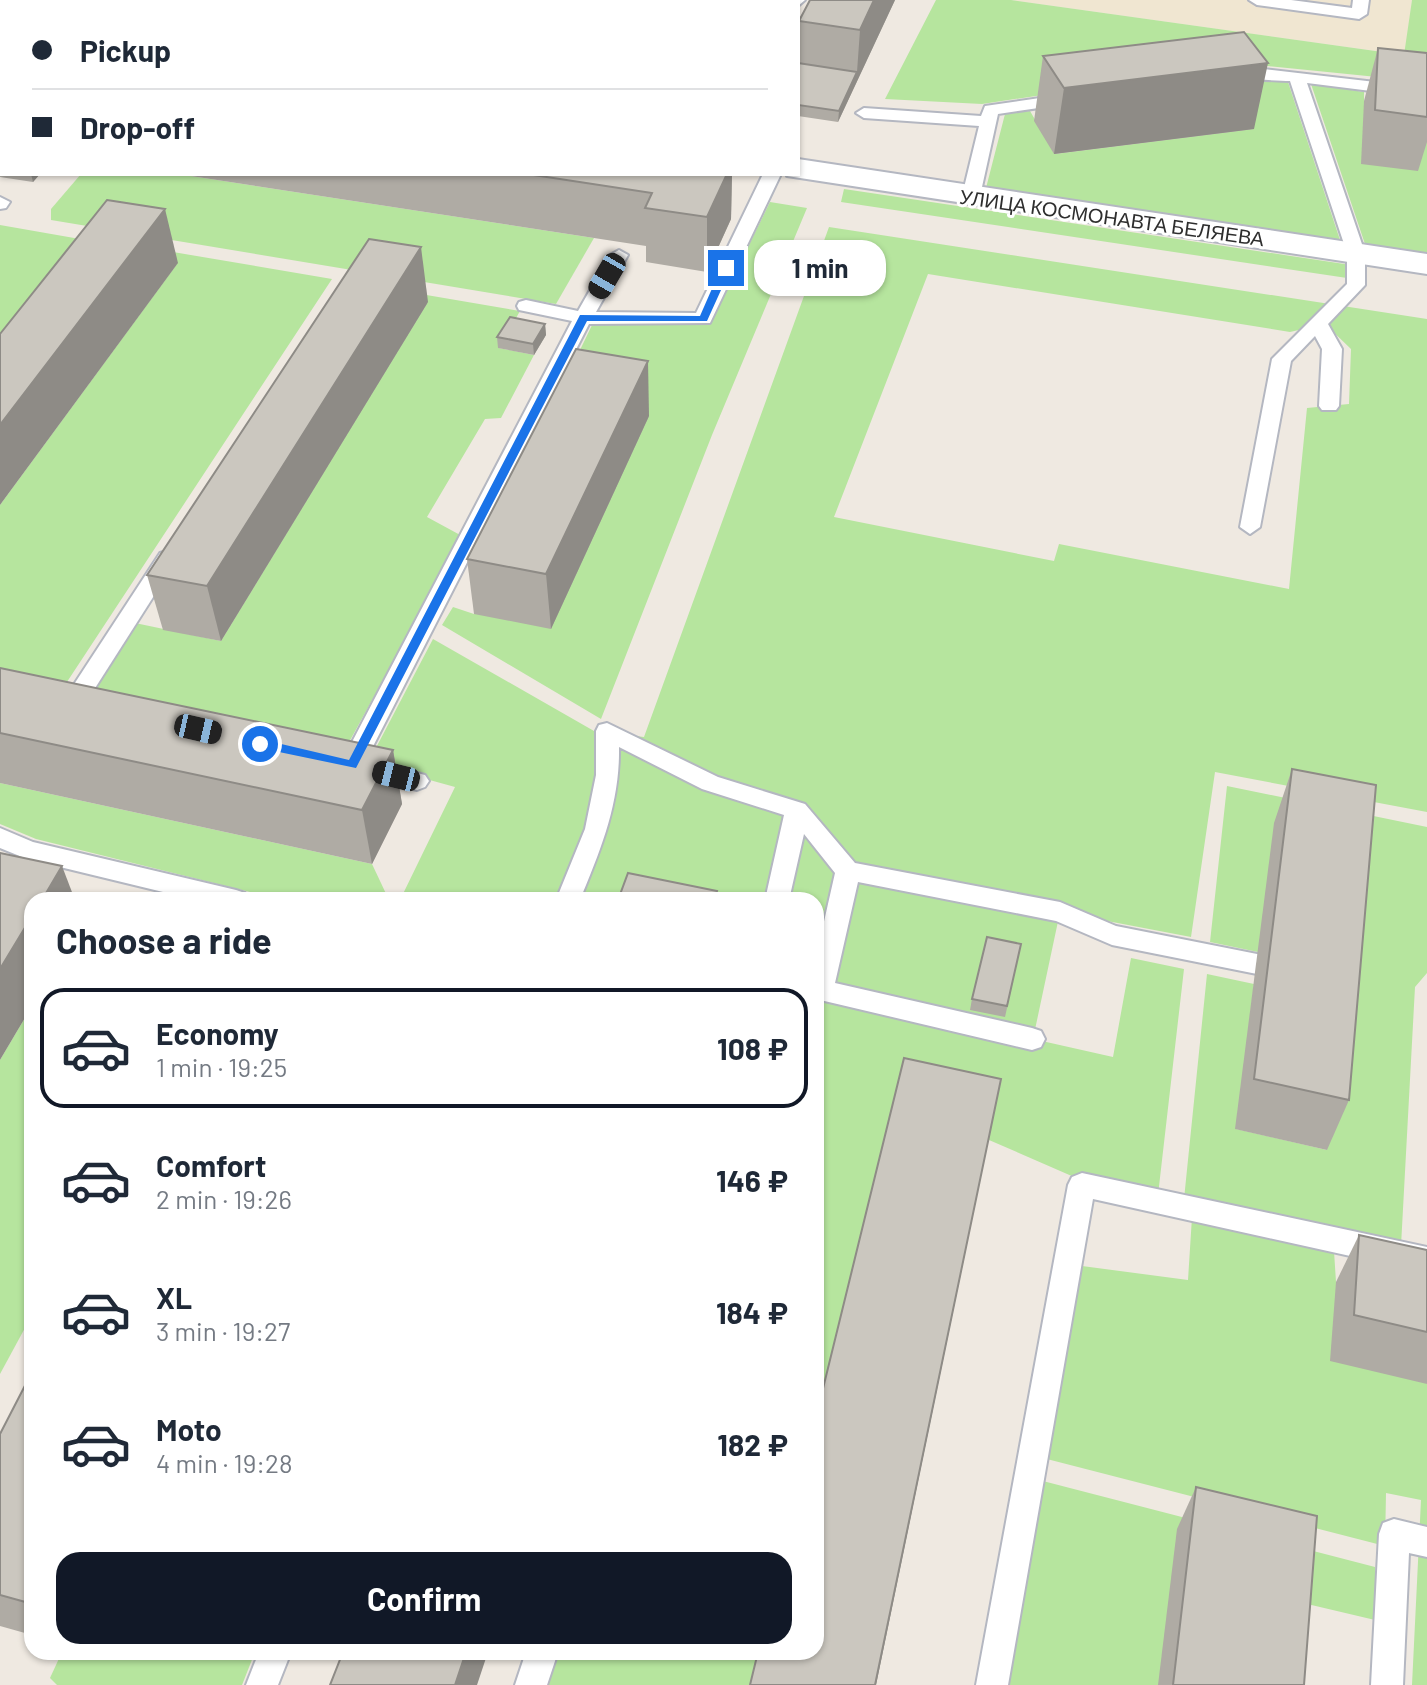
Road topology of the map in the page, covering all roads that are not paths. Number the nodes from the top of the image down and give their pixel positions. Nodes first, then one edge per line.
1 (1257, 0) edge
2 (1361, 0) edge
3 (1217, 77) edge
4 (1297, 77) junction
5 (1427, 93) edge
6 (1081, 97) edge
7 (864, 113) dead end
8 (990, 122) junction
9 (800, 169) edge
10 (771, 176) edge
11 (971, 196) junction
12 (1356, 253) junction
13 (619, 255) dead end
14 (1427, 264) edge
15 (526, 306) dead end
16 (583, 318) junction
17 (1318, 324) junction
18 (1329, 406) dead end
19 (1250, 527) dead end
20 (176, 544) edge
21 (106, 708) edge
22 (417, 781) dead end
23 (797, 810) junction
24 (0, 837) edge
25 (848, 871) junction
26 (193, 892) edge
27 (571, 892) edge
28 (779, 892) edge
29 (1257, 964) dead end
30 (824, 977) edge
31 (824, 991) edge
32 (1032, 1039) dead end
33 (1427, 1260) edge
34 (1427, 1542) edge
35 (272, 1660) edge
36 (539, 1660) edge
37 (262, 1685) edge
38 (531, 1685) edge
39 (992, 1685) edge
40 (1387, 1685) edge

1 - 2 lane
3 - 4 lane
4 - 5 lane
4 - 12 lane
6 - 8 lane
7 - 8 lane
8 - 11 lane
9 - 11 street, УЛИЦА КОСМОНАВТА БЕЛЯЕВА
10 - 16 lane
11 - 12 street, УЛИЦА КОСМОНАВТА БЕЛЯЕВА
12 - 14 street, УЛИЦА КОСМОНАВТА БЕЛЯЕВА
12 - 17 lane
13 - 16 lane
15 - 16 lane
16 - 22 lane
17 - 18 lane
17 - 19 lane
20 - 21 lane
23 - 25 lane
23 - 27 lane
23 - 28 lane
24 - 26 lane
25 - 29 lane
25 - 30 lane
31 - 32 lane
33 - 39 lane
34 - 40 lane
35 - 37 lane
36 - 38 lane

